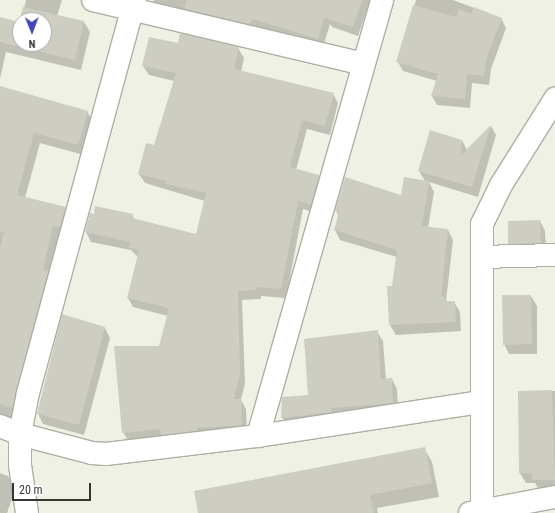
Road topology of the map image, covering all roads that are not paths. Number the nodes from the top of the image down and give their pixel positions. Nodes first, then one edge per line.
1 (93, 0) edge
2 (382, 0) edge
3 (134, 5) edge
4 (363, 64) junction
5 (555, 99) edge
6 (555, 255) edge
7 (482, 257) junction
8 (481, 402) junction
9 (0, 426) edge
10 (20, 434) junction
11 (258, 436) junction
12 (555, 497) edge
13 (478, 512) edge
14 (27, 513) edge

1 - 3 street
2 - 4 street
3 - 4 street
3 - 10 street
4 - 11 street
5 - 7 street
6 - 7 street
7 - 8 street
8 - 11 street
8 - 13 street
9 - 10 street
10 - 11 street
10 - 14 street
12 - 13 street

